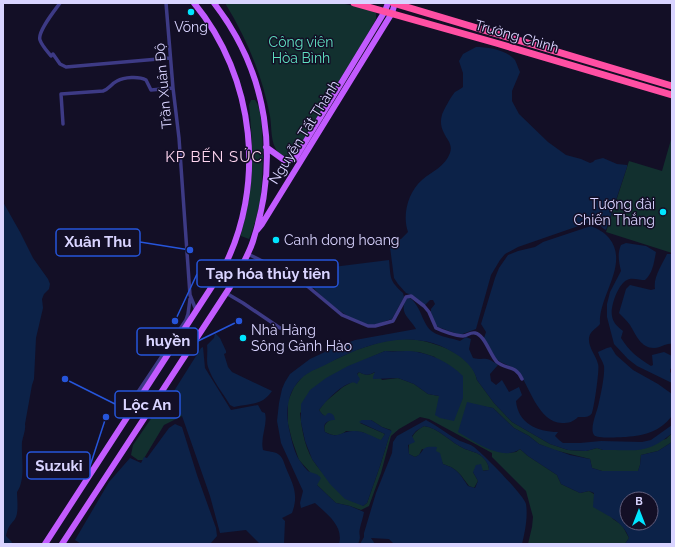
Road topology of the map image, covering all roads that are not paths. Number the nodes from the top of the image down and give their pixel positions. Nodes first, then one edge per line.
1 (60, 3) edge
2 (166, 3) edge
3 (194, 3) edge
4 (214, 3) edge
5 (354, 3) edge
6 (388, 3) edge
7 (394, 3) edge
8 (389, 12) junction
9 (498, 34) junction
10 (496, 43) junction
11 (170, 58) junction
12 (672, 86) edge
13 (173, 88) junction
14 (672, 95) edge
15 (62, 124) dead end
16 (266, 147) junction
17 (297, 161) junction
18 (256, 231) junction
19 (248, 254) junction
20 (226, 294) junction
21 (190, 295) junction
22 (196, 310) junction
23 (280, 328) dead end
24 (522, 379) dead end
25 (126, 417) junction
26 (45, 544) edge
27 (62, 544) edge

1 - 11 street
2 - 11 street, Trần Xuân Độ
3 - 22 main road
4 - 16 main road
5 - 8 highway, Trường Chinh
6 - 8 main road, Nguyễn Tất Thành
7 - 8 main road, Nguyễn Tất Thành
7 - 9 highway, Trường Chinh
8 - 10 highway, Trường Chinh
8 - 17 main road, Nguyễn Tất Thành
9 - 10 highway
9 - 12 highway, Trường Chinh
10 - 14 highway, Trường Chinh
11 - 13 street, Trần Xuân Độ
13 - 15 street
13 - 21 street, Trần Xuân Độ
16 - 17 main road, Nguyễn Tất Thành
16 - 18 main road
17 - 18 main road, Nguyễn Tất Thành
18 - 19 main road
19 - 20 main road
19 - 24 street
20 - 23 street
20 - 27 main road
21 - 22 street, Trần Xuân Độ
21 - 25 street
22 - 25 main road
25 - 26 main road

